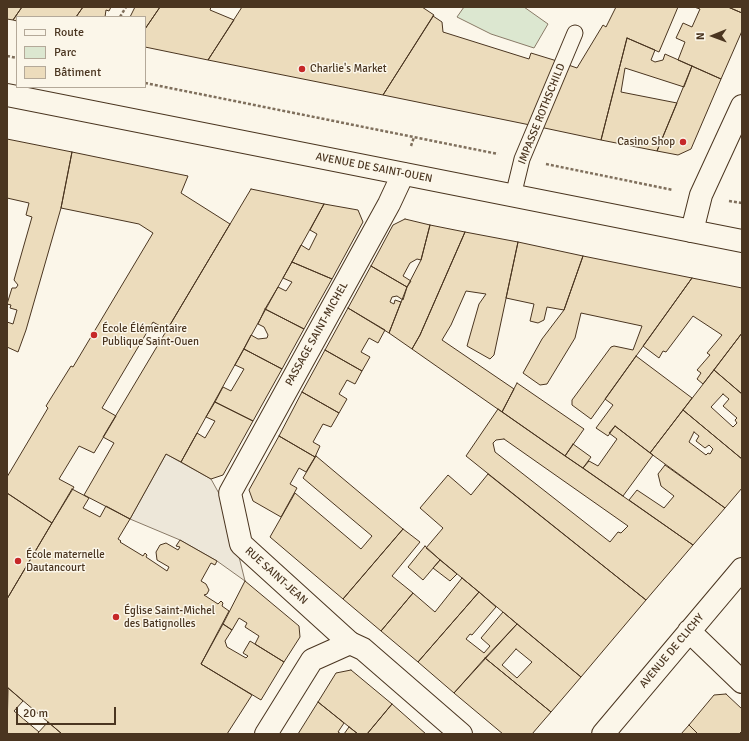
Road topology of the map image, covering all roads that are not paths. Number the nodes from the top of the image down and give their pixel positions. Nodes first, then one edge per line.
1 (575, 33) dead end
2 (7, 95) edge
3 (742, 106) edge
4 (402, 174) junction
5 (514, 196) junction
6 (692, 231) junction
7 (742, 241) edge
8 (230, 493) joint
9 (742, 569) edge
10 (690, 632) junction
11 (350, 642) junction
12 (742, 682) edge
13 (266, 734) edge
14 (461, 734) edge
15 (603, 734) edge

1 - 5 lane, IMPASSE ROTHSCHILD
2 - 4 street, AVENUE DE SAINT-OUEN
3 - 6 street
4 - 5 street, AVENUE DE SAINT-OUEN
4 - 8 street, PASSAGE SAINT-MICHEL
5 - 6 street, AVENUE DE SAINT-OUEN
6 - 7 street, AVENUE DE SAINT-OUEN
8 - 11 street, RUE SAINT-JEAN
9 - 10 street, AVENUE DE CLICHY
10 - 12 street
10 - 15 street, AVENUE DE CLICHY
11 - 13 street
11 - 14 street, RUE SAINT-JEAN

